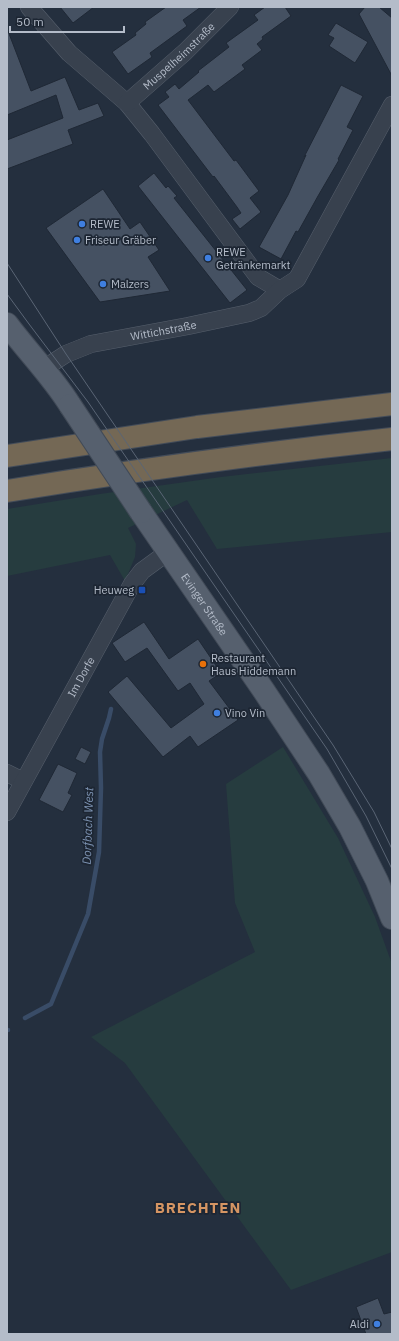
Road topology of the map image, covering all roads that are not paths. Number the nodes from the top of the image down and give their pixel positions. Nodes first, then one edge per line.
1 (29, 7) edge
2 (230, 7) edge
3 (127, 103) junction
4 (392, 105) edge
5 (385, 134) edge
6 (280, 290) junction
7 (7, 324) edge
8 (43, 369) junction
9 (392, 404) edge
10 (392, 439) edge
11 (7, 456) edge
12 (7, 491) edge
13 (168, 552) junction
14 (7, 773) edge
15 (23, 781) junction
16 (7, 812) edge
17 (392, 918) edge

1 - 3 street
2 - 3 street, Muspelheimstraße
3 - 6 street
4 - 5 street, Wittichstraße
5 - 6 street, Wittichstraße
6 - 8 street, Wittichstraße
7 - 8 main road, Evinger Straße
8 - 13 main road, Evinger Straße, bridge
9 - 11 highway
10 - 12 highway
13 - 15 street, Im Dorfe
13 - 17 main road, Evinger Straße
14 - 15 street
15 - 16 street, Im Dorfe

